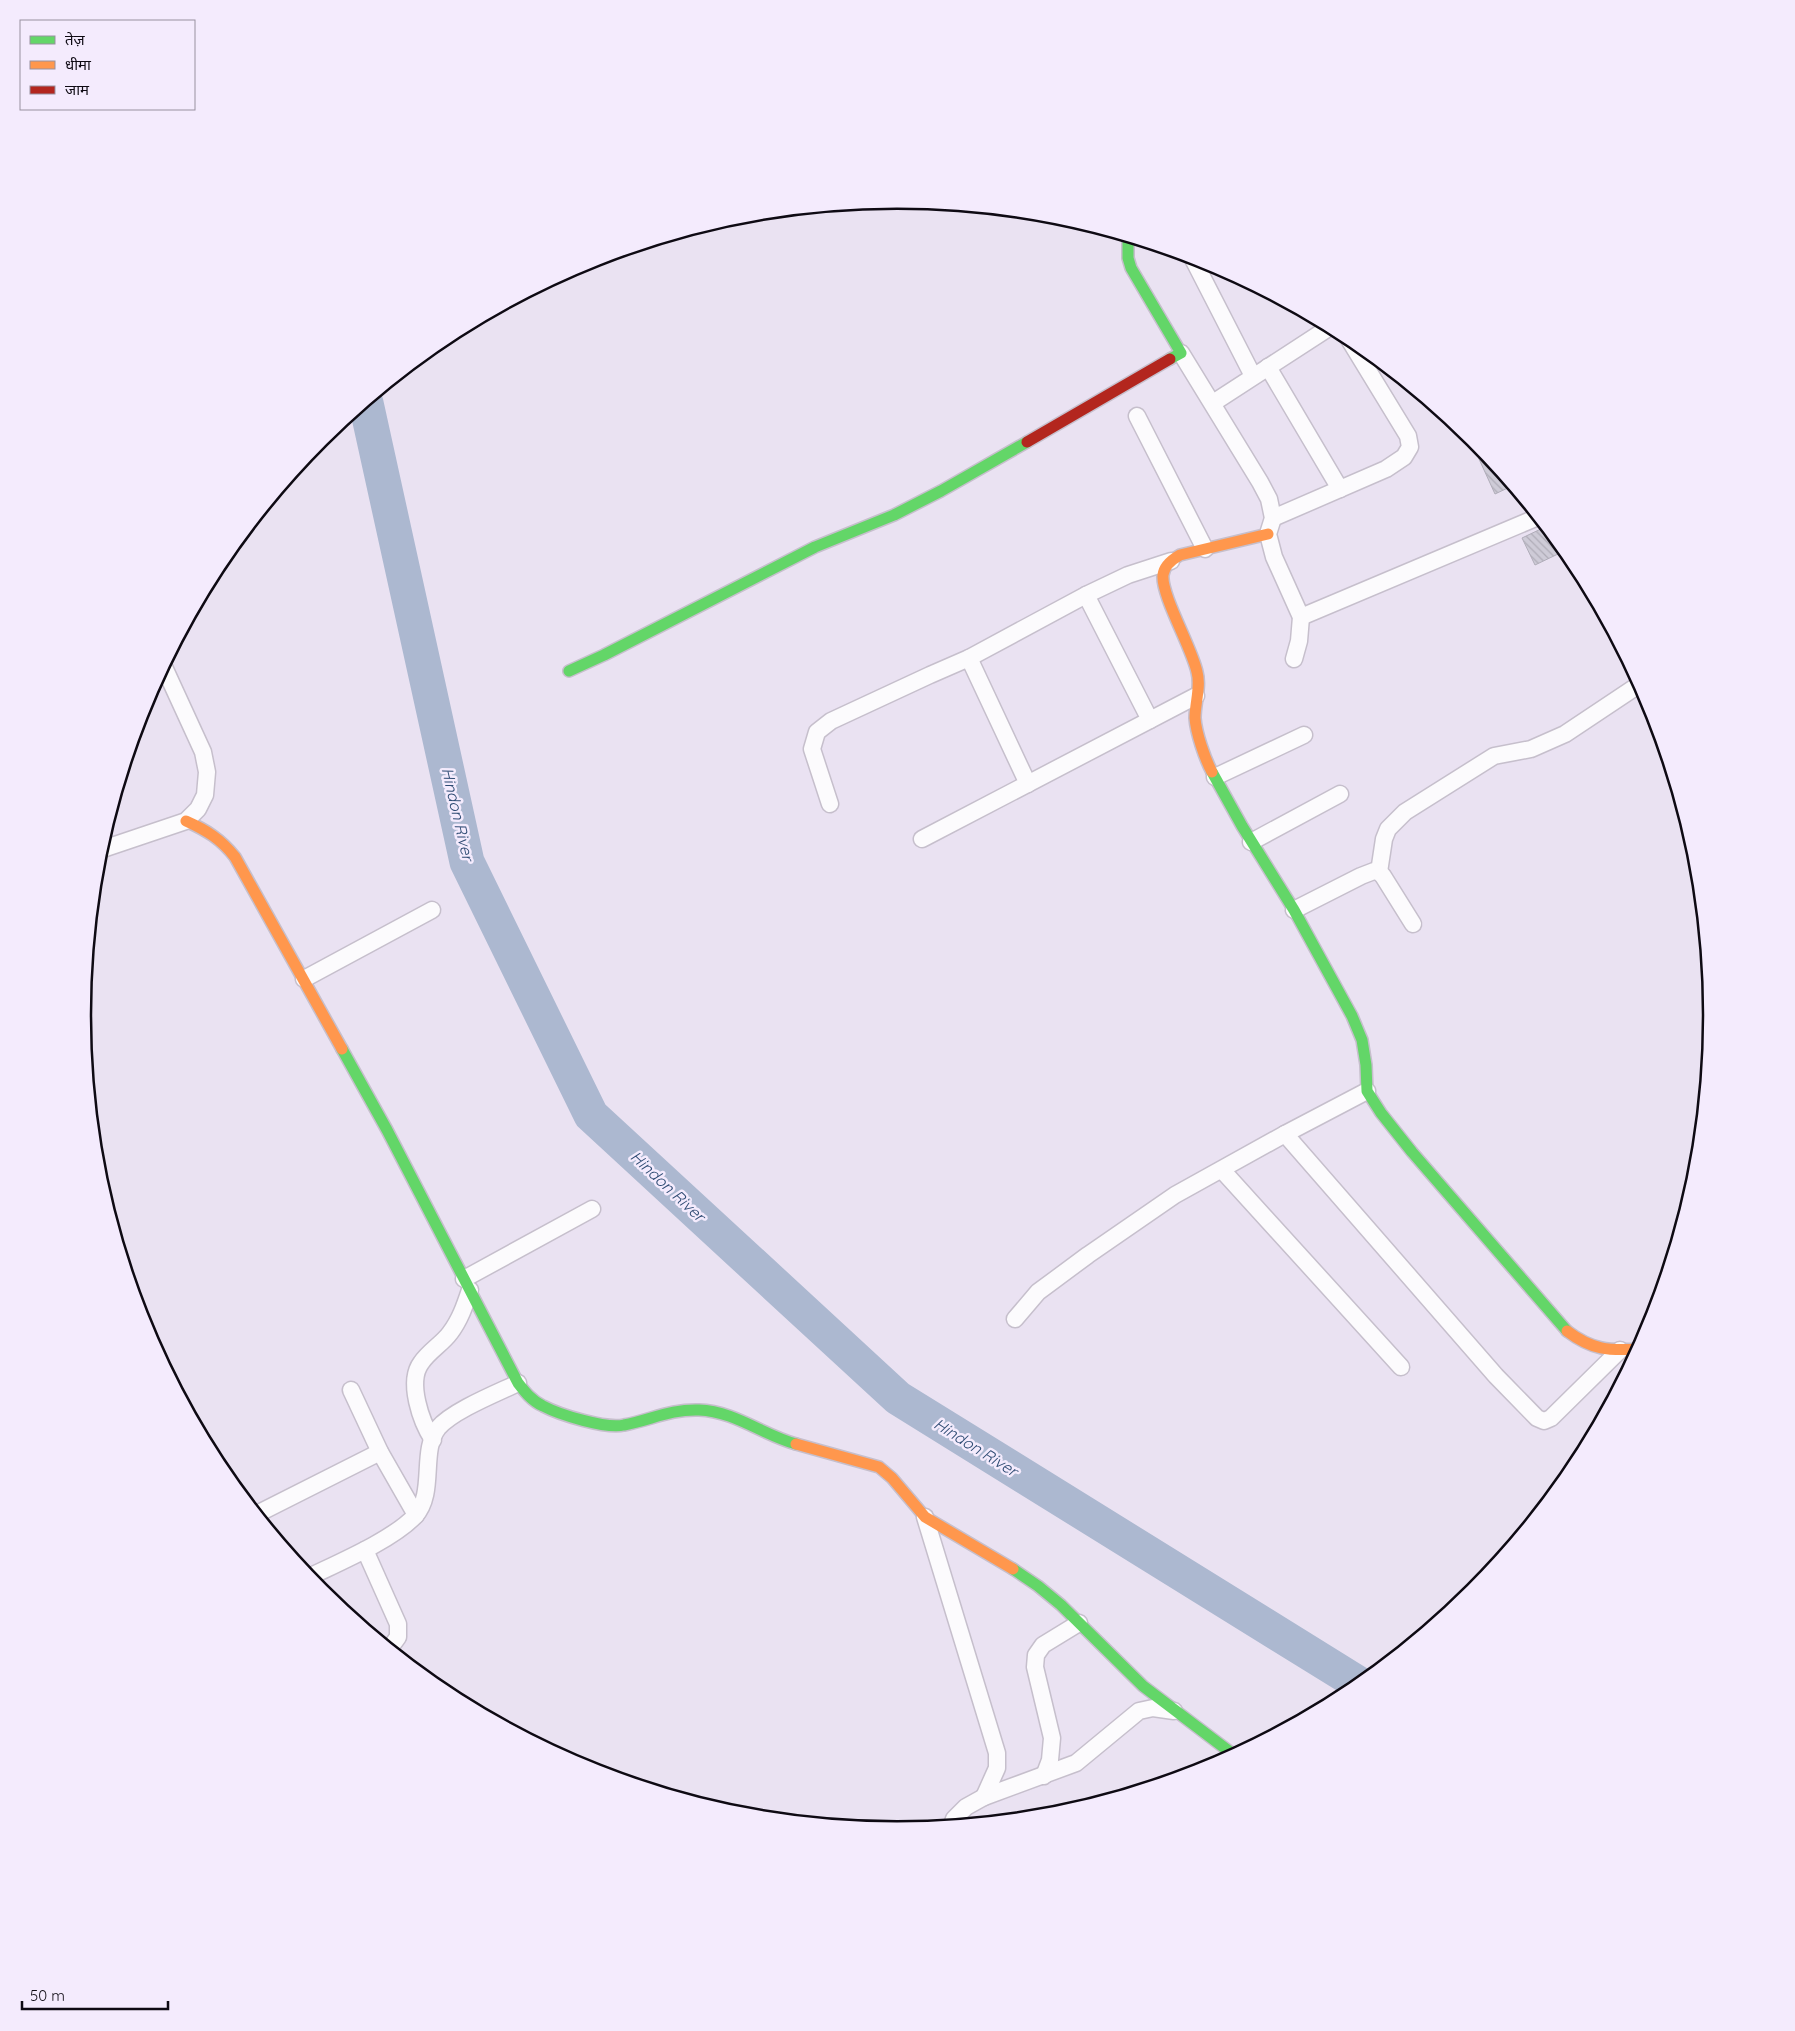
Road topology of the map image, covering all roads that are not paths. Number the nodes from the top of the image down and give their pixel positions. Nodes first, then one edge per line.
1 (1128, 243) edge
2 (1198, 268) edge
3 (1323, 331) edge
4 (1181, 353) junction
5 (1358, 355) edge
6 (1268, 366) junction
7 (1254, 376) junction
8 (1213, 403) junction
9 (1137, 416) dead end
10 (1340, 489) junction
11 (1273, 518) junction
12 (1532, 519) edge
13 (1268, 534) junction
14 (1205, 549) junction
15 (1171, 561) junction
16 (1086, 595) junction
17 (1301, 617) junction
18 (969, 658) junction
19 (1294, 660) dead end
20 (568, 671) dead end
21 (167, 674) edge
22 (1634, 688) edge
23 (1196, 696) junction
24 (1150, 720) junction
25 (1304, 735) dead end
26 (1215, 777) junction
27 (1028, 784) junction
28 (1340, 794) dead end
29 (830, 804) dead end
30 (186, 821) junction
31 (922, 839) dead end
32 (1252, 842) junction
33 (110, 847) edge
34 (1379, 872) junction
35 (432, 910) dead end
36 (1294, 910) junction
37 (1413, 924) dead end
38 (304, 979) junction
39 (1368, 1091) junction
40 (1285, 1134) junction
41 (1222, 1170) junction
42 (592, 1210) dead end
43 (467, 1285) junction
44 (1015, 1318) dead end
45 (1631, 1349) edge
46 (1620, 1350) junction
47 (1401, 1367) dead end
48 (518, 1383) junction
49 (351, 1390) dead end
50 (432, 1440) junction
51 (380, 1452) junction
52 (263, 1512) edge
53 (416, 1515) junction
54 (925, 1517) junction
55 (364, 1550) junction
56 (316, 1574) edge
57 (1079, 1623) junction
58 (393, 1644) edge
59 (1176, 1712) junction
60 (1228, 1750) edge
61 (1044, 1776) junction
62 (984, 1797) junction
63 (954, 1820) edge

1 - 4 street
2 - 7 street
3 - 6 street
4 - 8 street
4 - 20 street
5 - 10 street
6 - 7 street
6 - 10 street
7 - 8 street
8 - 11 street
9 - 14 street
10 - 11 street
11 - 13 street
12 - 17 street
13 - 14 street
13 - 17 street
14 - 15 street
15 - 16 street
15 - 23 street
16 - 18 street
16 - 24 street
17 - 19 street
18 - 27 street
18 - 29 street
21 - 30 street
22 - 34 street
23 - 24 street
23 - 26 street
24 - 27 street
25 - 26 street
26 - 32 street
27 - 31 street
28 - 32 street
30 - 33 street
30 - 38 street
32 - 36 street
34 - 36 street
34 - 37 street
35 - 38 street
36 - 39 street
38 - 43 street
39 - 40 street
39 - 46 street
40 - 41 street
40 - 46 street
41 - 44 street
41 - 47 street
42 - 43 street
43 - 48 street
43 - 50 street
45 - 46 street
48 - 50 street
48 - 54 street
49 - 51 street
50 - 53 street
51 - 52 street
51 - 53 street
53 - 55 street
54 - 57 street
54 - 62 street
55 - 56 street
55 - 58 street
57 - 59 street
57 - 61 street
59 - 60 street
59 - 61 street
61 - 62 street
62 - 63 street

